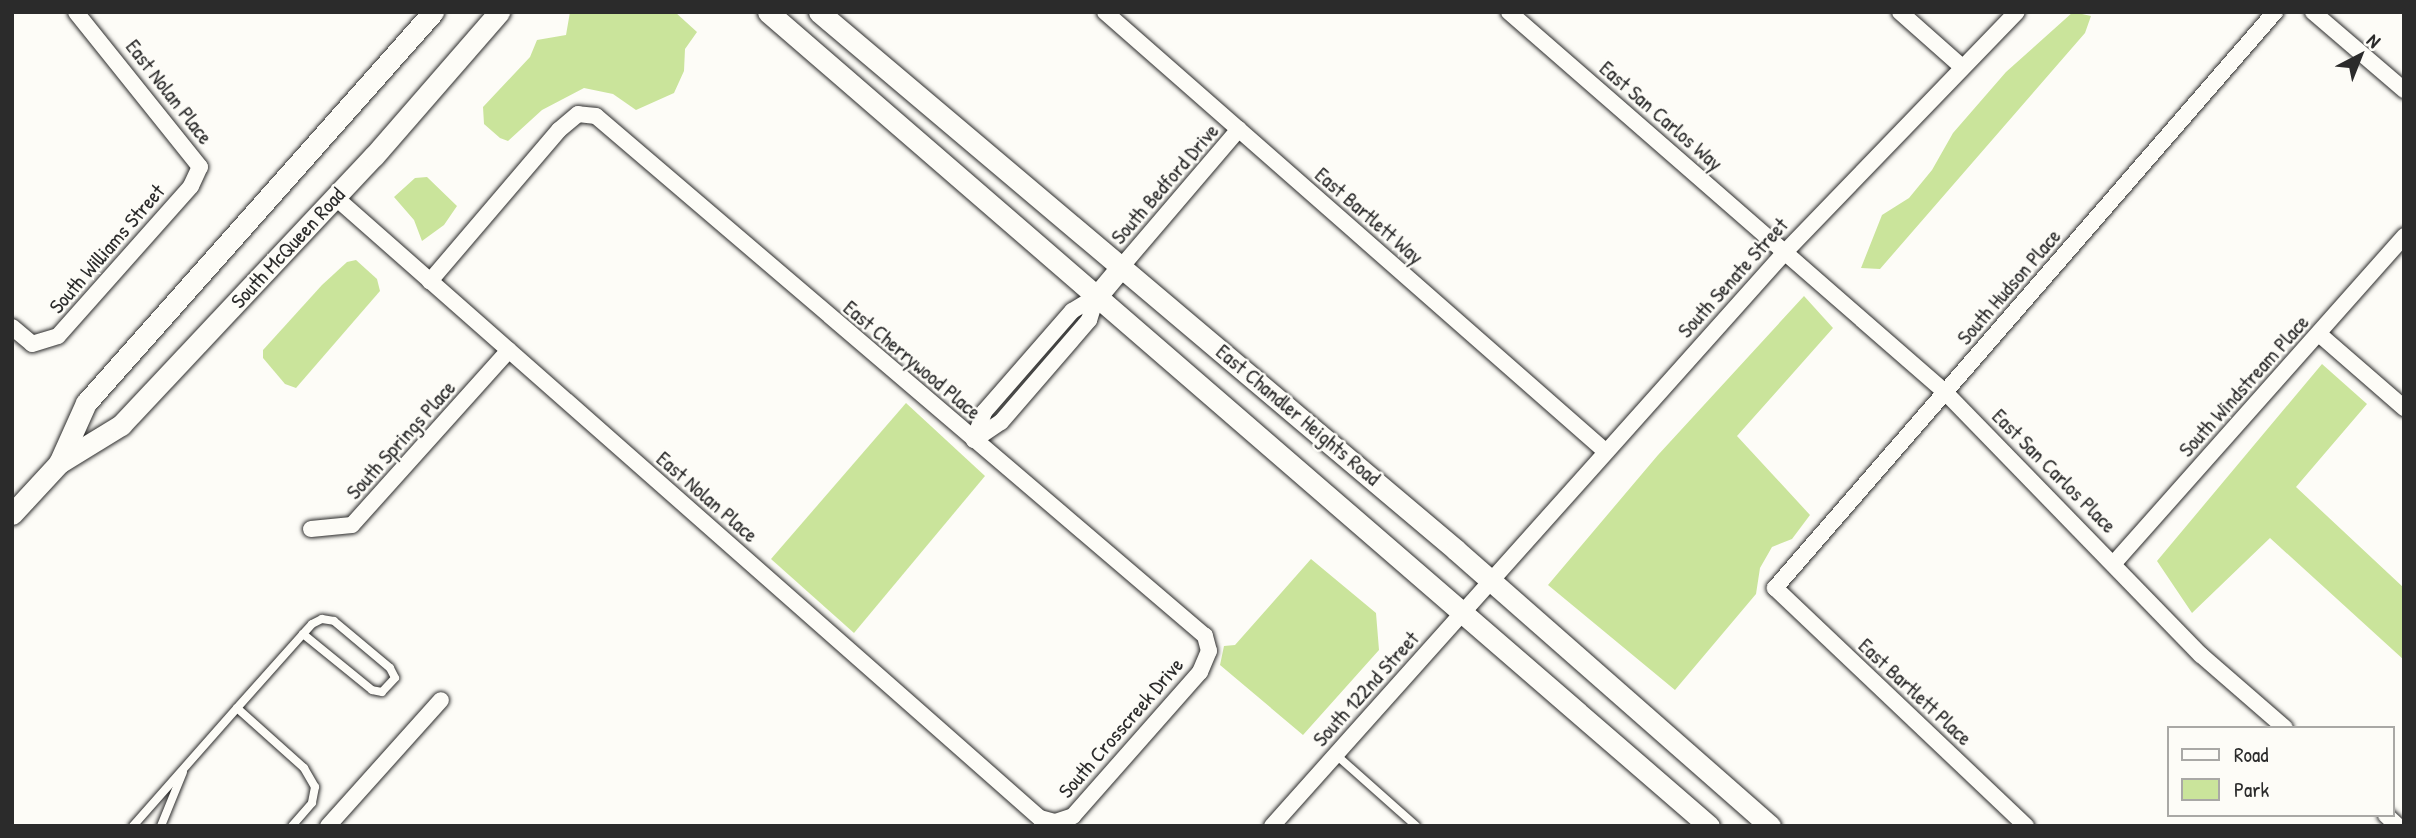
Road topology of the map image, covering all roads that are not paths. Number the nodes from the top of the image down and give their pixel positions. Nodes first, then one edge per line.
1 (76, 12) edge
2 (433, 12) edge
3 (499, 12) edge
4 (768, 12) edge
5 (818, 12) edge
6 (1105, 12) edge
7 (1509, 12) edge
8 (1900, 12) edge
9 (2017, 12) edge
10 (2275, 12) edge
11 (2314, 12) edge
12 (1961, 66) junction
13 (2401, 81) edge
14 (1239, 129) junction
15 (200, 167) joint
16 (335, 197) junction
17 (2404, 236) edge
18 (1786, 251) junction
19 (1122, 266) junction
20 (430, 281) junction
21 (1097, 296) junction
22 (12, 327) edge
23 (2319, 334) junction
24 (509, 351) junction
25 (1027, 362) junction
26 (1041, 375) junction
27 (1945, 392) junction
28 (2404, 408) edge
29 (974, 440) junction
30 (1605, 451) junction
31 (59, 463) junction
32 (12, 514) edge
33 (311, 530) dead end
34 (2115, 562) junction
35 (1492, 583) junction
36 (1775, 588) joint
37 (1464, 613) junction
38 (303, 634) junction
39 (1209, 651) joint
40 (441, 700) dead end
41 (237, 708) junction
42 (2283, 726) edge
43 (1335, 754) junction
44 (186, 766) junction
45 (1055, 822) joint
46 (133, 826) edge
47 (161, 826) edge
48 (292, 826) edge
49 (328, 826) edge
50 (1272, 826) edge
51 (1416, 826) edge
52 (1709, 826) edge
53 (1770, 826) edge
54 (2026, 826) edge

1 - 15 street, East Nolan Place
2 - 31 main road, South McQueen Road
3 - 16 main road, South McQueen Road
4 - 21 main road, East Chandler Heights Road
5 - 19 main road, East Chandler Heights Road
6 - 14 street, East Bartlett Way
7 - 18 street, East San Carlos Way
8 - 12 street
9 - 12 street, South Senate Street
10 - 27 street, South Hudson Place
11 - 13 street
12 - 18 street, South Senate Street
14 - 19 street, South Bedford Drive
14 - 30 street, East Bartlett Way
15 - 22 street, South Williams Street
16 - 20 street, East Nolan Place
16 - 31 main road, South McQueen Road
17 - 23 street, South Windstream Place
18 - 27 street, East San Carlos Place
18 - 30 street, South Senate Street
19 - 21 main road
19 - 35 main road, East Chandler Heights Road
20 - 24 street, East Nolan Place
20 - 29 street, East Cherrywood Place
21 - 25 street
21 - 26 street
21 - 37 main road, East Chandler Heights Road
23 - 28 street
23 - 34 street, South Windstream Place
24 - 33 street, South Springs Place
24 - 45 street, East Nolan Place
25 - 26 street
25 - 29 street
26 - 29 street
27 - 34 street, East San Carlos Place
27 - 36 street, South Hudson Place
29 - 39 street, East Cherrywood Place
30 - 35 street, South Senate Street
31 - 32 main road, South McQueen Road
34 - 42 street, East San Carlos Place
35 - 37 street, South 122nd Street
35 - 53 main road, East Chandler Heights Road
36 - 54 street, East Bartlett Place
37 - 43 street, South 122nd Street
37 - 52 main road, East Chandler Heights Road
38 - 38 lane
38 - 41 lane
39 - 45 street, South Crosscreek Drive
40 - 49 street
41 - 44 lane
41 - 48 lane
43 - 50 street, South 122nd Street
43 - 51 lane
44 - 46 lane
44 - 47 lane

